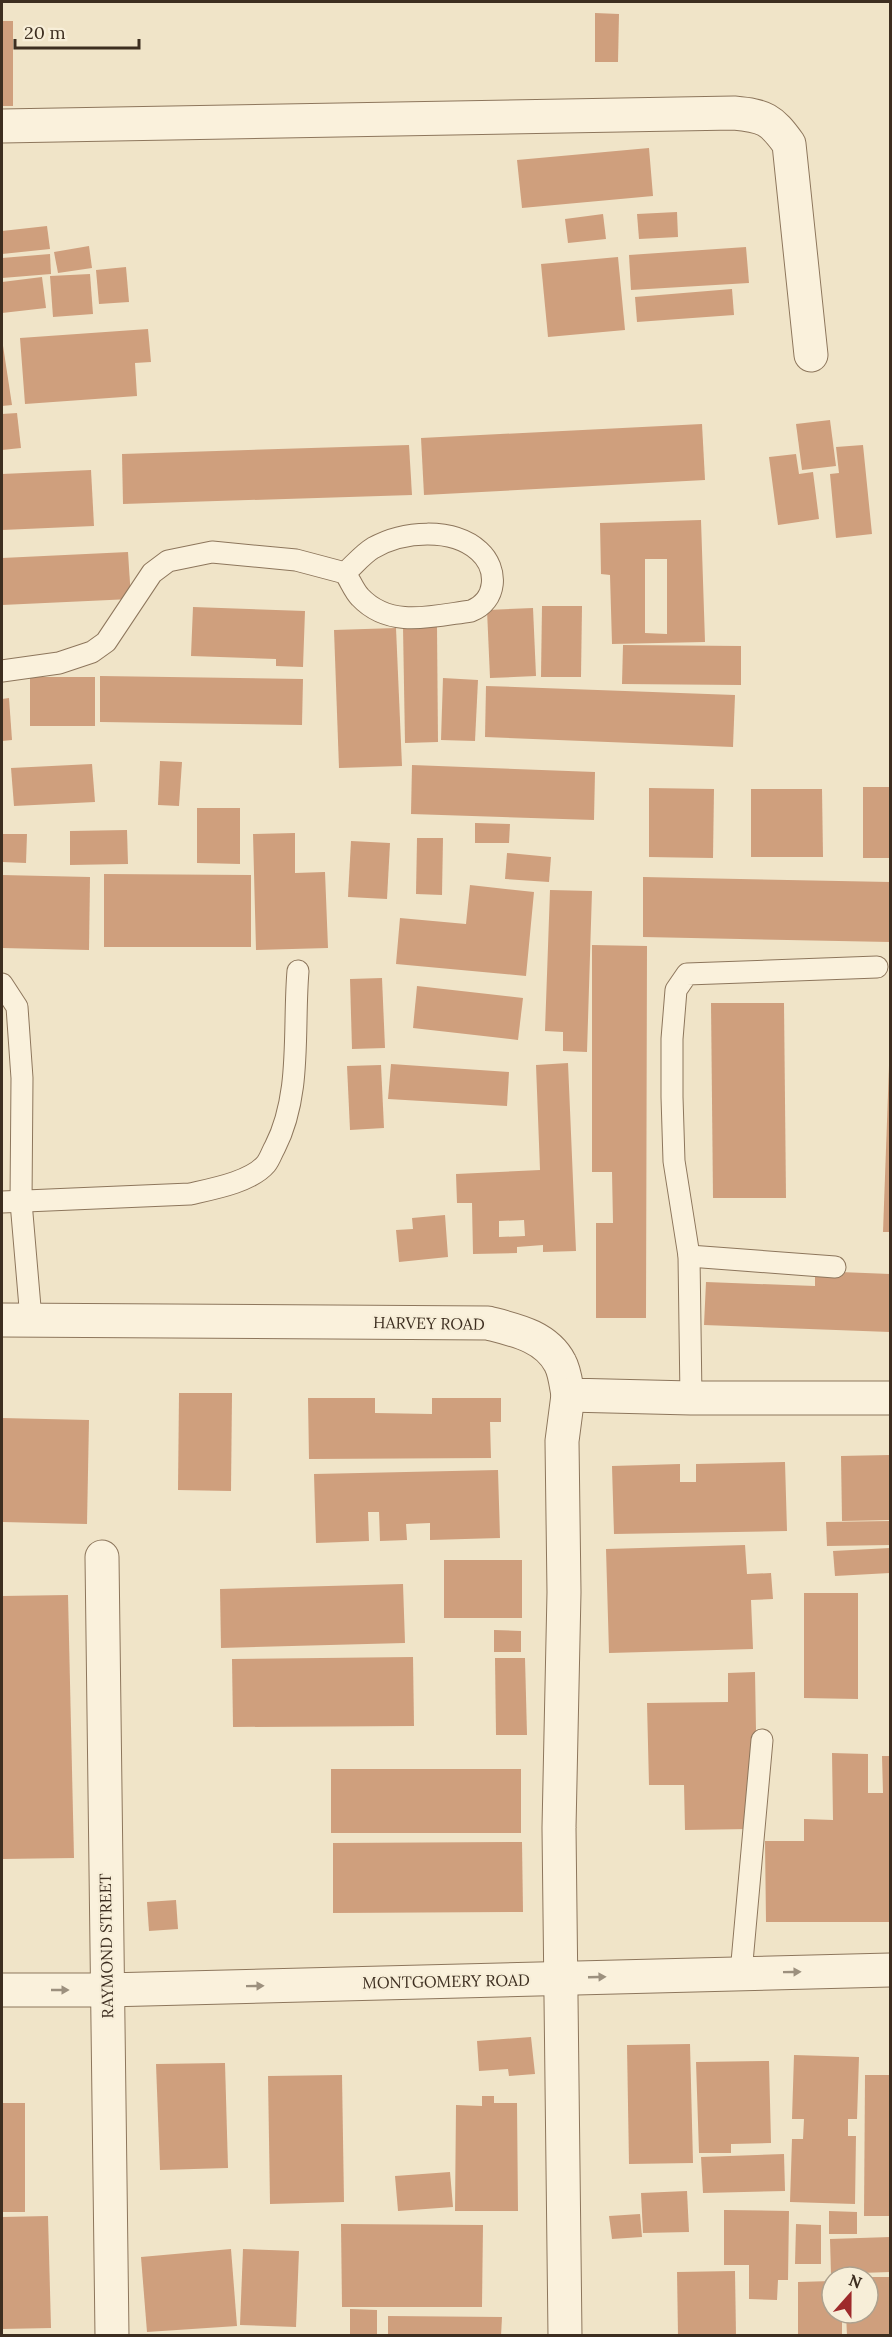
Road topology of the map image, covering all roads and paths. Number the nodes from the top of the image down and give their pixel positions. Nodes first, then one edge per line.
1 (2, 126) edge
2 (811, 355) dead end
3 (345, 573) junction
4 (2, 671) edge
5 (876, 967) dead end
6 (298, 971) dead end
7 (2, 984) edge
8 (11, 1202) edge
9 (689, 1256) junction
10 (836, 1267) dead end
11 (16, 1319) edge
12 (568, 1395) junction
13 (691, 1398) junction
14 (891, 1398) edge
15 (102, 1557) dead end
16 (762, 1740) dead end
17 (891, 1970) edge
18 (741, 1973) junction
19 (561, 1978) junction
20 (2, 1990) edge
21 (106, 1990) junction
22 (112, 2336) edge
23 (565, 2336) edge

1 - 2 street
3 - 3 lane
3 - 4 lane
5 - 9 lane
6 - 8 lane
7 - 8 lane
8 - 11 lane
9 - 10 lane
9 - 13 lane
11 - 12 street, HARVEY ROAD
12 - 13 street
12 - 19 street
13 - 14 street
15 - 21 street, RAYMOND STREET
16 - 18 lane
18 -> 17 street, MONTGOMERY ROAD
19 -> 18 street, MONTGOMERY ROAD
21 -> 19 street, MONTGOMERY ROAD
19 - 23 street
20 -> 21 street, MONTGOMERY ROAD
21 - 22 street, RAYMOND STREET

